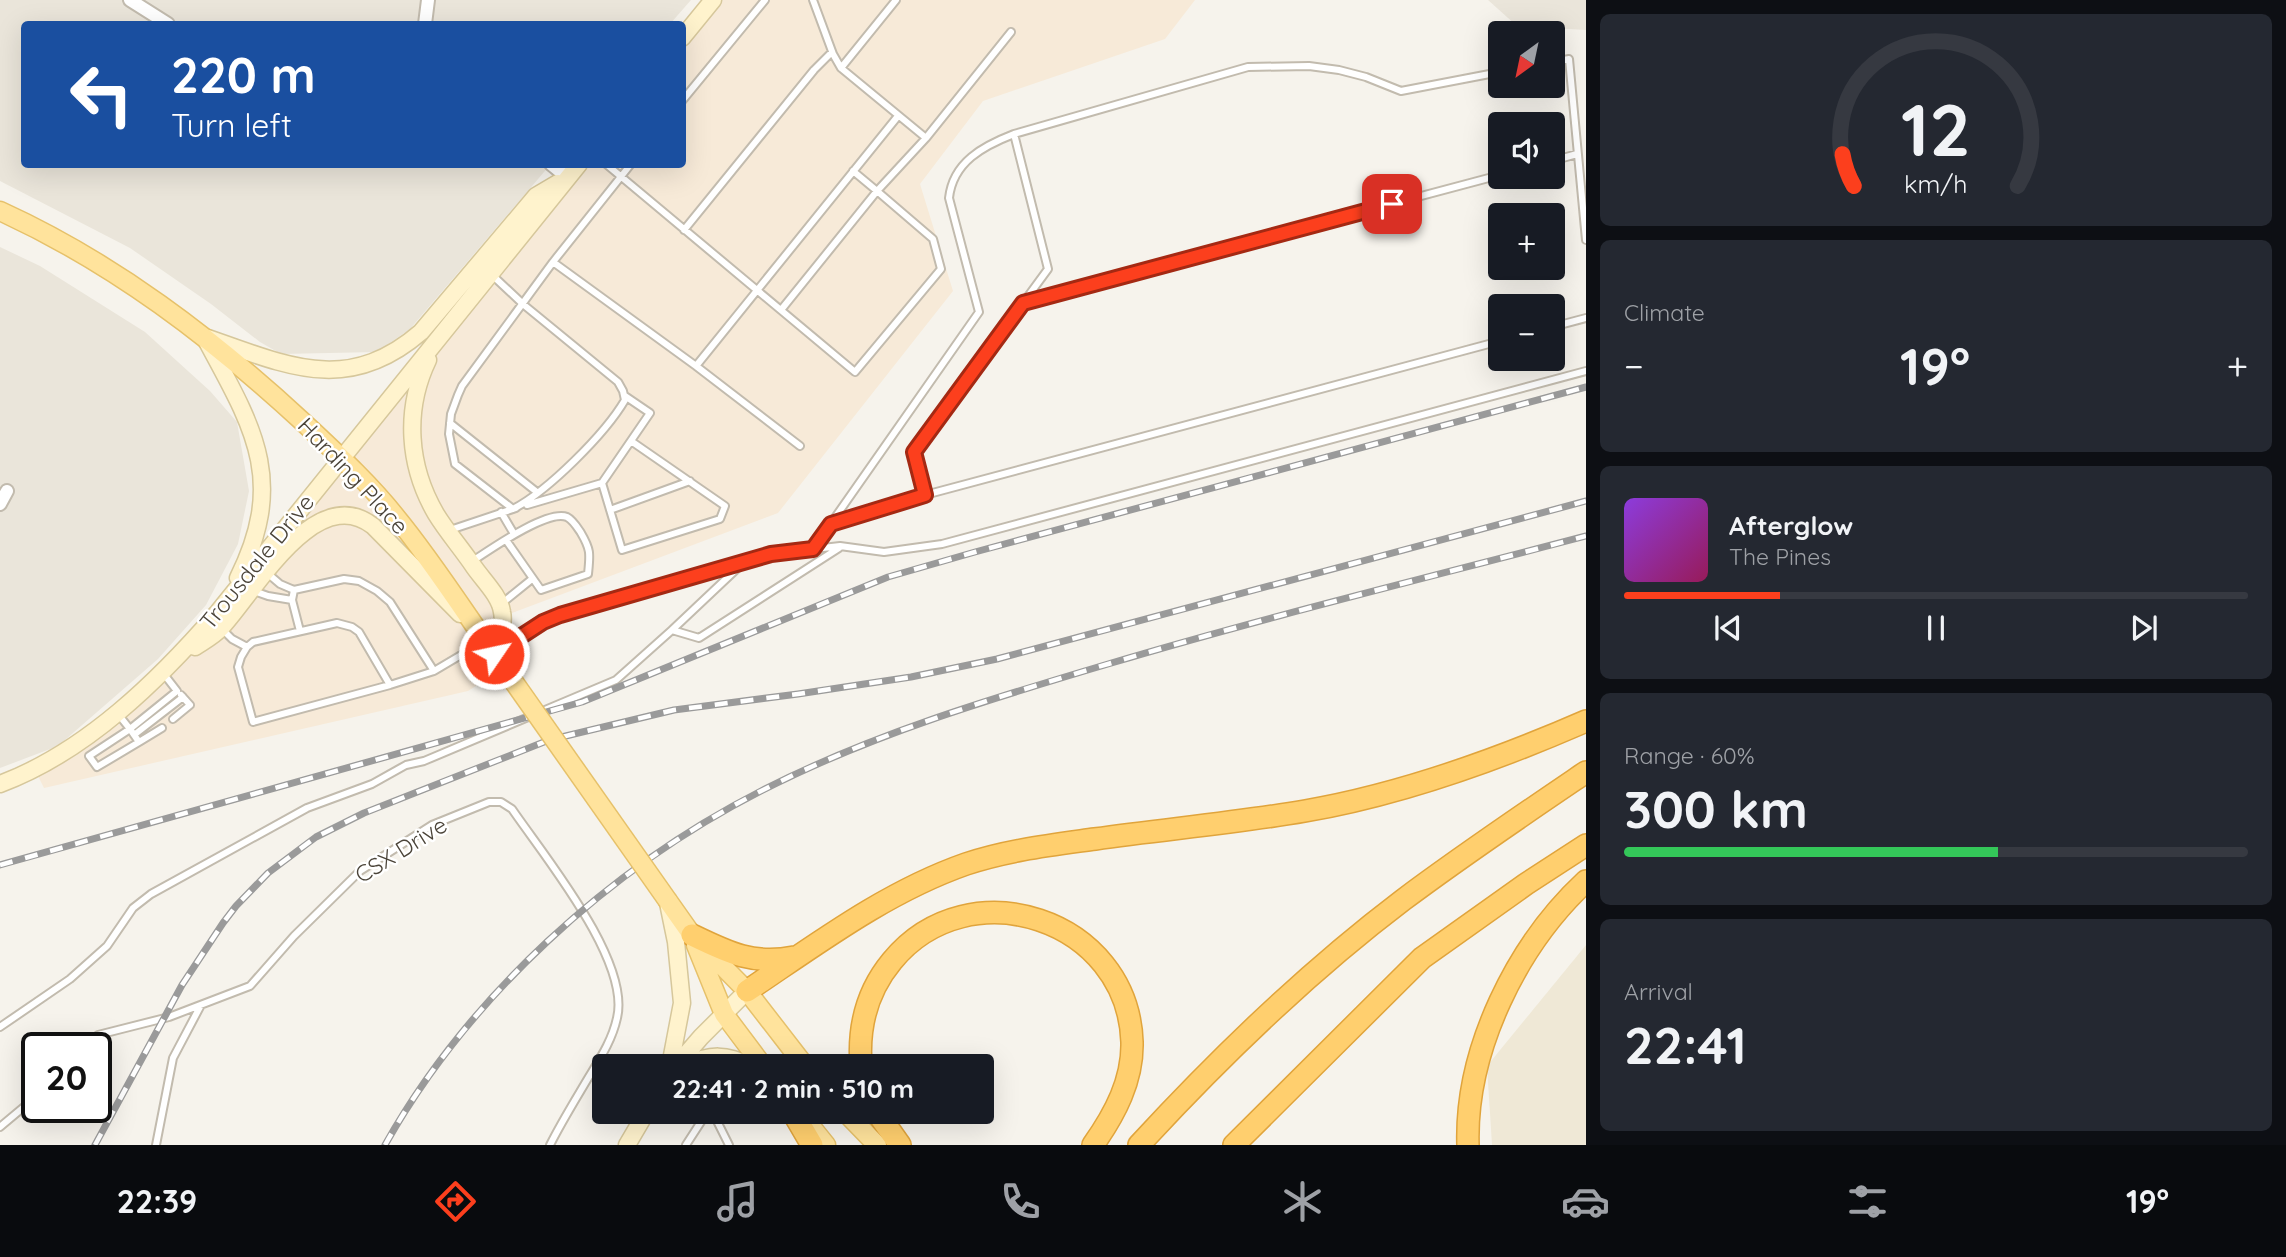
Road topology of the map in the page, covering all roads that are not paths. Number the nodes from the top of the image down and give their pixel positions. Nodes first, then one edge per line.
1 (130, 0) edge
2 (428, 0) edge
3 (713, 0) edge
4 (765, 0) edge
5 (813, 0) edge
6 (896, 0) edge
7 (162, 21) edge
8 (425, 21) edge
9 (1011, 32) dead end
10 (686, 33) edge
11 (832, 52) junction
12 (1565, 60) edge
13 (841, 68) junction
14 (1488, 74) edge
15 (686, 96) edge
16 (898, 116) junction
17 (1014, 134) junction
18 (926, 138) junction
19 (1577, 154) junction
20 (1565, 157) edge
21 (556, 168) edge
22 (575, 168) edge
23 (611, 168) edge
24 (628, 168) edge
25 (853, 171) junction
26 (567, 177) junction
27 (621, 177) junction
28 (1488, 178) edge
29 (877, 191) junction
30 (0, 211) edge
31 (684, 230) junction
32 (1586, 240) edge
33 (553, 262) junction
34 (490, 273) junction
35 (756, 289) junction
36 (1023, 303) junction
37 (524, 305) junction
38 (781, 310) junction
39 (1586, 318) edge
40 (1565, 324) edge
41 (440, 335) junction
42 (205, 338) junction
43 (1488, 344) edge
44 (696, 366) junction
45 (1586, 372) edge
46 (625, 396) junction
47 (450, 423) junction
48 (631, 441) junction
49 (800, 446) dead end
50 (342, 460) junction
51 (690, 481) junction
52 (602, 483) junction
53 (7, 491) dead end
54 (538, 493) junction
55 (925, 495) junction
56 (0, 504) edge
57 (513, 509) junction
58 (610, 510) junction
59 (501, 512) junction
60 (831, 524) junction
61 (448, 530) junction
62 (514, 534) junction
63 (506, 540) junction
64 (840, 547) junction
65 (813, 549) junction
66 (745, 561) junction
67 (471, 562) junction
68 (261, 568) junction
69 (532, 579) junction
70 (252, 590) junction
71 (294, 590) junction
72 (292, 600) junction
73 (225, 603) junction
74 (500, 604) junction
75 (216, 627) junction
76 (672, 630) junction
77 (300, 631) junction
78 (247, 647) junction
79 (490, 649) junction
80 (168, 667) junction
81 (434, 671) junction
82 (390, 685) junction
83 (177, 691) junction
84 (183, 697) junction
85 (117, 712) junction
86 (173, 719) dead end
87 (1586, 721) edge
88 (162, 728) dead end
89 (132, 732) junction
90 (139, 742) junction
91 (1586, 772) edge
92 (0, 784) edge
93 (1586, 845) edge
94 (1586, 881) edge
95 (684, 939) junction
96 (800, 956) junction
97 (747, 991) junction
98 (201, 1005) junction
99 (724, 1014) junction
100 (0, 1027) edge
101 (110, 1032) edge
102 (672, 1054) edge
103 (687, 1054) edge
104 (753, 1054) edge
105 (796, 1054) edge
106 (861, 1054) edge
107 (21, 1109) edge
108 (639, 1124) edge
109 (700, 1124) edge
110 (717, 1124) edge
111 (800, 1124) edge
112 (809, 1124) edge
113 (857, 1124) edge
114 (885, 1124) edge
115 (0, 1127) edge
116 (156, 1145) edge
117 (550, 1145) edge
118 (627, 1145) edge
119 (685, 1145) edge
120 (729, 1145) edge
121 (812, 1145) edge
122 (826, 1145) edge
123 (877, 1145) edge
124 (900, 1145) edge
125 (1093, 1145) edge
126 (1139, 1145) edge
127 (1234, 1145) edge
128 (1468, 1145) edge

1 - 7 street
2 - 8 street
3 - 10 street
4 - 15 lane
5 - 11 lane
6 - 13 lane
9 - 18 lane
11 - 13 lane
11 - 31 lane
12 - 19 lane
13 - 16 lane
14 - 17 lane
16 - 18 lane
16 - 25 lane
17 - 36 lane
17 - 60 lane
18 - 29 lane
19 - 20 lane
19 - 32 lane
21 - 26 street
22 - 26 street, Trousdale Drive
23 - 27 lane
24 - 27 lane
25 - 29 lane
25 - 35 lane
26 - 34 street, Trousdale Drive
26 - 42 street
27 - 31 lane
27 - 33 lane
28 - 36 lane
29 - 38 lane
29 - 38 lane
30 - 42 main road, Harding Place
31 - 35 lane
33 - 37 lane
33 - 44 lane
34 - 37 lane
34 - 41 street, Trousdale Drive
35 - 38 lane
35 - 44 lane
36 - 55 lane
37 - 46 lane
37 - 47 lane
39 - 40 lane
41 - 50 street, Trousdale Drive
41 - 61 street
42 - 50 main road, Harding Place
42 - 73 street
43 - 55 lane
44 - 49 lane
45 - 64 lane
46 - 48 lane
46 - 54 lane
47 - 54 lane
47 - 57 lane
48 - 51 lane
48 - 52 lane
50 - 68 street, Trousdale Drive
50 - 79 main road, Harding Place
51 - 58 lane
51 - 58 lane
52 - 57 lane
52 - 58 lane
53 - 56 street
54 - 57 lane
55 - 60 lane
57 - 59 lane
59 - 61 lane
59 - 62 lane
60 - 65 lane
61 - 67 street
62 - 63 lane
62 - 69 lane
63 - 67 lane
63 - 69 lane
64 - 65 lane
64 - 76 lane
65 - 66 lane
66 - 76 lane
66 - 79 lane
67 - 74 street
68 - 70 street
68 - 71 lane
68 - 73 street, Trousdale Drive
68 - 79 street
69 - 74 lane
70 - 72 lane
70 - 75 street
71 - 72 lane
71 - 81 lane
72 - 77 lane
73 - 75 street, Trousdale Drive
74 - 79 street
75 - 78 lane
75 - 80 street, Trousdale Drive
76 - 100 lane
77 - 78 lane
77 - 82 lane
78 - 82 lane
79 - 81 lane
79 - 95 main road, Harding Place, bridge
80 - 83 lane
80 - 85 street, Trousdale Drive
81 - 82 lane
83 - 84 lane
83 - 89 lane
84 - 86 lane
84 - 89 lane
85 - 89 lane
85 - 92 street, Trousdale Drive
87 - 96 highway
88 - 90 lane
89 - 90 lane
89 - 90 lane
91 - 126 highway
93 - 127 highway
94 - 128 highway
95 - 96 highway
95 - 97 main road, Harding Place
95 - 99 main road, Harding Place
95 - 102 street
96 - 97 highway
97 - 99 street
97 - 105 main road, Harding Place
98 - 101 lane, CSX Drive
98 - 116 lane
98 - 117 lane, CSX Drive
99 - 103 street
99 - 104 main road, Harding Place
106 - 125 highway
107 - 115 lane
108 - 118 street
109 - 119 lane
110 - 120 lane
111 - 121 highway
112 - 122 main road
113 - 123 main road
114 - 124 highway

